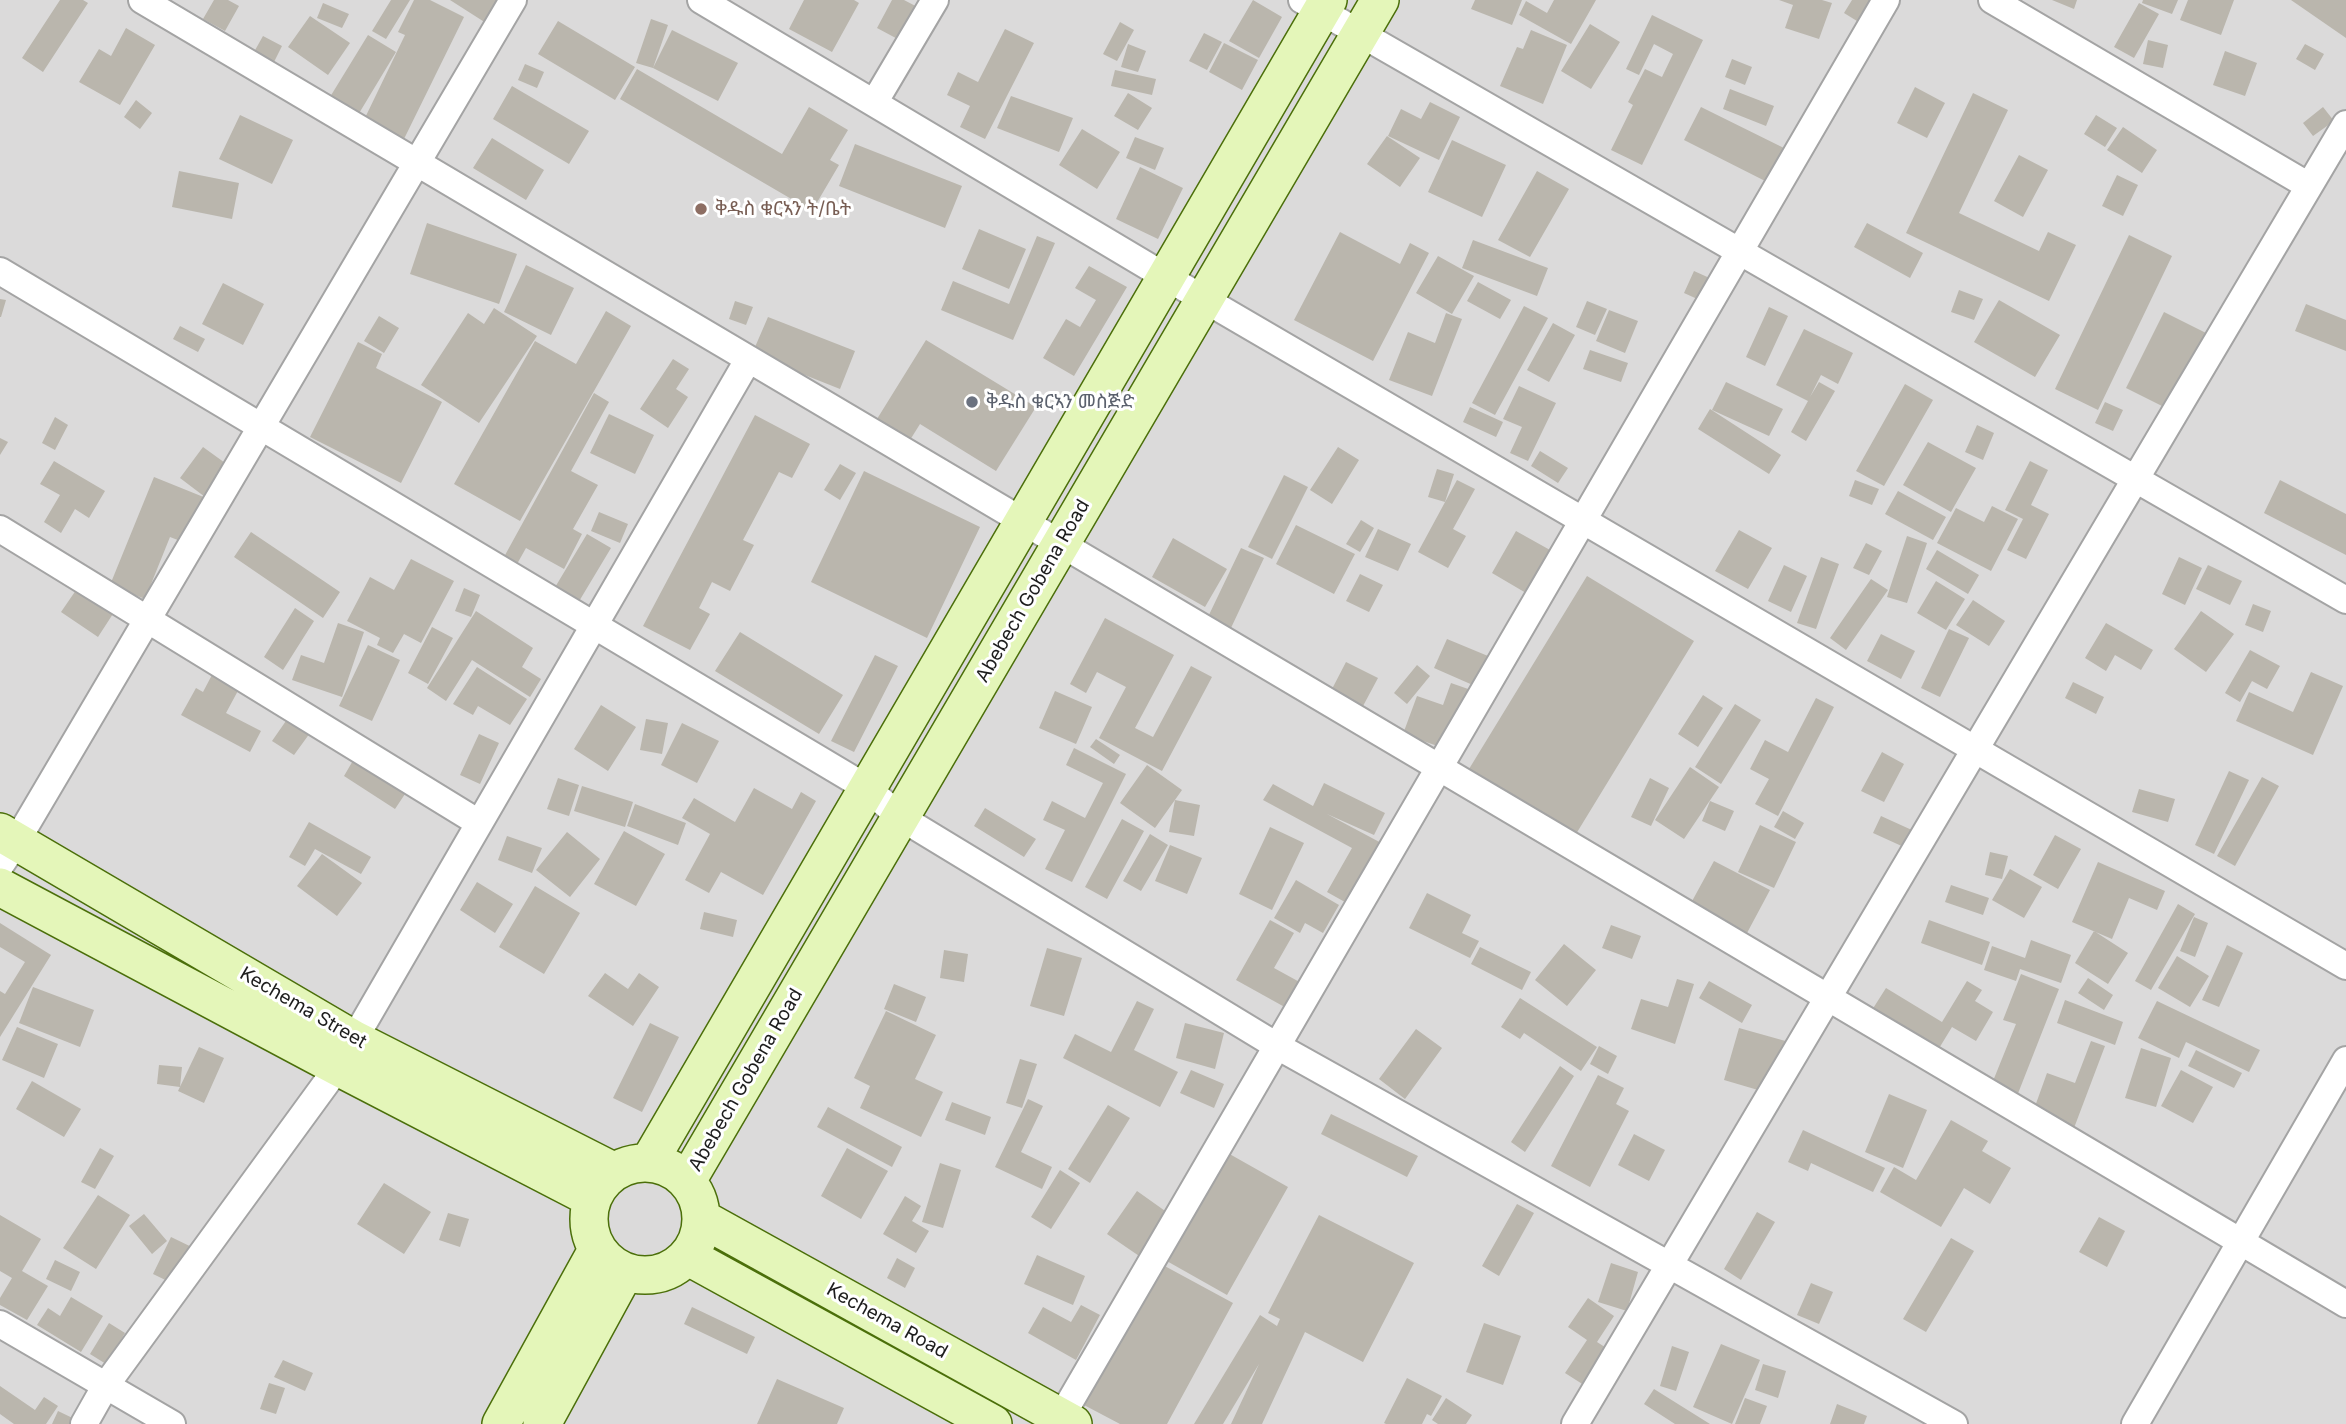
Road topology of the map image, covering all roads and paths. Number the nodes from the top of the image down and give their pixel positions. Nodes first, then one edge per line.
1 (142, 0) edge
2 (513, 0) edge
3 (701, 0) edge
4 (935, 0) edge
5 (1380, 0) edge
6 (1886, 0) edge
7 (1992, 0) edge
8 (1317, 4) edge
9 (1359, 34) junction
10 (874, 103) junction
11 (2346, 124) edge
12 (417, 163) junction
13 (2309, 186) junction
14 (1740, 252) junction
15 (0, 271) edge
16 (1166, 277) junction
17 (1204, 299) junction
18 (748, 360) junction
19 (261, 427) junction
20 (2135, 480) junction
21 (1583, 521) junction
22 (1023, 523) junction
23 (0, 529) edge
24 (1060, 545) junction
25 (2346, 600) edge
26 (148, 620) junction
27 (594, 625) junction
28 (1975, 750) junction
29 (1439, 769) junction
30 (867, 788) junction
31 (900, 817) junction
32 (479, 823) junction
33 (5, 847) edge
34 (0, 887) edge
35 (2346, 967) edge
36 (1827, 998) junction
37 (1277, 1046) junction
38 (346, 1053) junction
39 (2346, 1060) edge
40 (649, 1162) junction
41 (687, 1181) junction
42 (602, 1184) junction
43 (701, 1218) junction
44 (2241, 1242) junction
45 (597, 1250) junction
46 (687, 1256) junction
47 (1670, 1264) junction
48 (625, 1272) junction
49 (2346, 1304) edge
50 (0, 1324) edge
51 (106, 1385) junction
52 (1062, 1422) edge
53 (85, 1424) edge
54 (172, 1424) edge
55 (502, 1424) edge
56 (542, 1424) edge
57 (993, 1424) edge
58 (1574, 1424) edge
59 (1954, 1424) edge
60 (2135, 1424) edge

1 - 12 street
2 - 12 street
3 - 10 street
4 - 10 street
5 - 9 street, Abebech Gobena Road
6 - 14 street
7 - 13 street
8 - 9 street
8 - 16 street
9 - 14 street
9 - 17 street, Abebech Gobena Road
10 - 16 street
11 - 13 street
12 - 18 street
12 - 19 street
13 - 20 street
14 - 20 street
14 - 21 street
15 - 19 street
16 - 17 street
16 - 22 street
17 - 21 street
17 - 24 street, Abebech Gobena Road
18 - 22 street
18 - 27 street
19 - 26 street
19 - 27 street
20 - 25 street
20 - 28 street
21 - 28 street
21 - 29 street
22 - 24 street
22 - 30 street
23 - 26 street
24 - 29 street
24 - 31 street, Abebech Gobena Road
26 - 32 street
26 - 33 street
27 - 30 street
27 - 32 street
28 - 35 street
28 - 36 street
29 - 36 street
29 - 37 street
30 - 31 street
30 - 40 street
31 - 37 street
31 - 41 street, Abebech Gobena Road
32 - 38 street
33 - 38 street, Kechema Street
34 - 38 street, Kechema Street
36 - 44 street
36 - 47 street
37 - 47 street
37 - 52 street
38 - 42 street, Kechema Street
38 - 51 street
39 - 44 street
40 - 41 street
40 - 42 street
41 - 43 street
42 - 45 street
43 - 46 street
43 - 52 street, Kechema Road
44 - 49 street
44 - 60 street
45 - 48 street
45 - 55 street
46 - 48 street
46 - 57 street, Kechema Road
47 - 58 street
47 - 59 street
48 - 56 street
50 - 51 street
51 - 53 street
51 - 54 street

